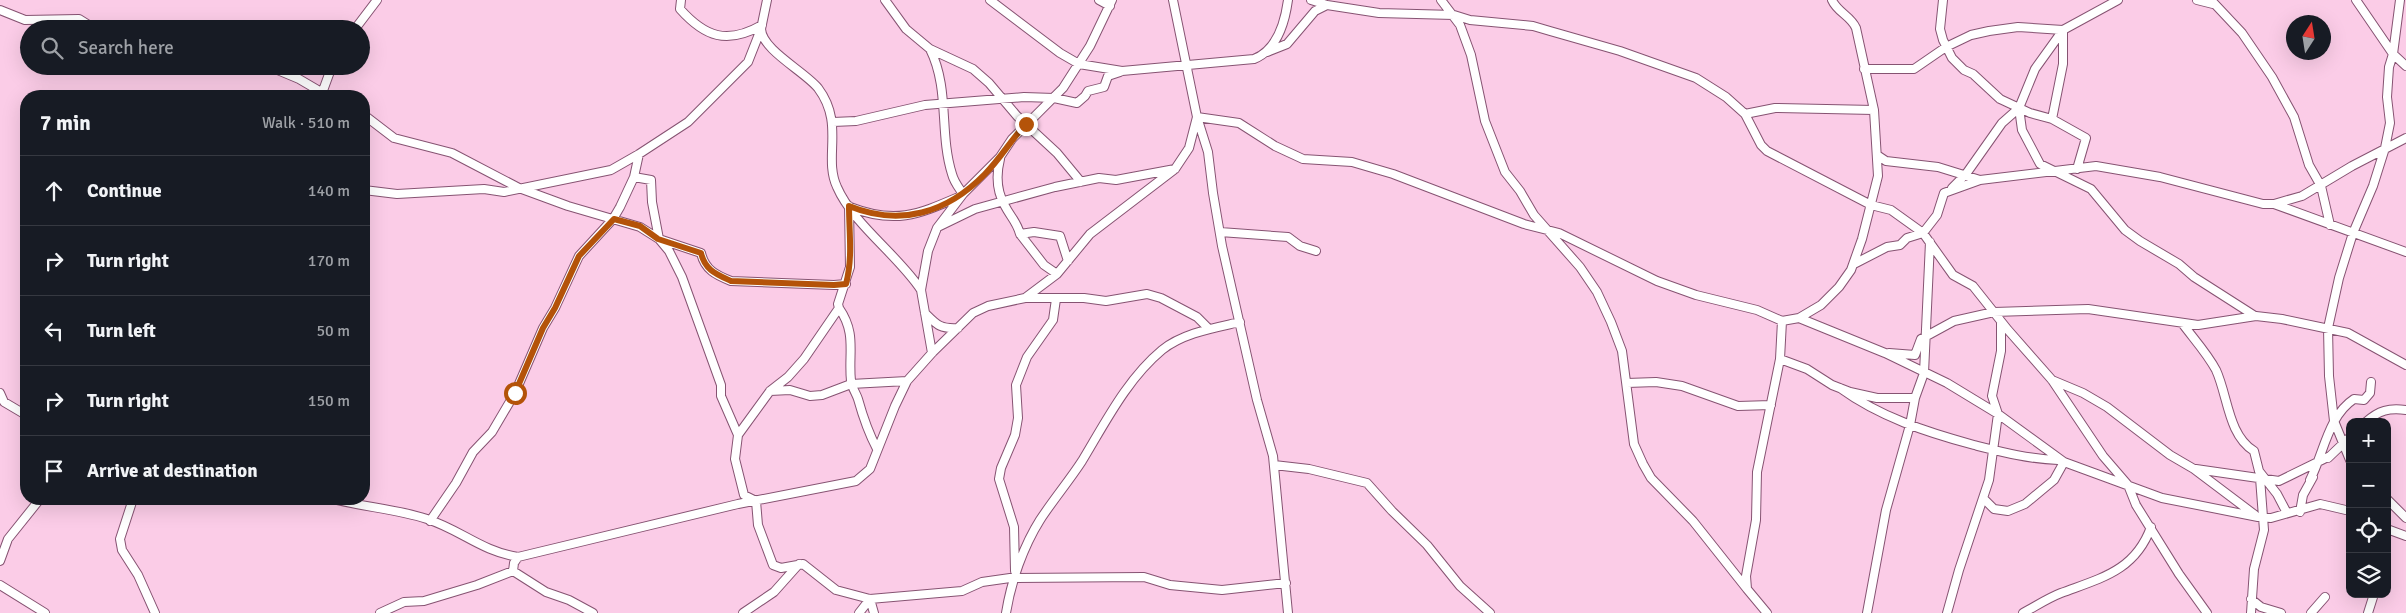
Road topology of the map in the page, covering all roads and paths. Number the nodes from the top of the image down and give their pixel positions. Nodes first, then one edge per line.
1 (377, 0) edge
2 (680, 0) edge
3 (768, 0) edge
4 (885, 0) edge
5 (990, 0) edge
6 (1099, 0) edge
7 (1173, 0) edge
8 (1288, 0) edge
9 (1311, 0) edge
10 (1441, 0) edge
11 (1832, 0) edge
12 (1943, 0) edge
13 (2118, 0) edge
14 (2197, 0) edge
15 (2356, 0) edge
16 (2400, 0) edge
17 (2212, 2) edge
18 (1111, 3) edge
19 (1327, 5) junction
20 (0, 10) edge
21 (1454, 15) junction
22 (25, 20) edge
23 (25, 20) edge
24 (79, 20) edge
25 (362, 20) edge
26 (762, 27) junction
27 (2063, 30) junction
28 (1946, 47) junction
29 (930, 49) junction
30 (1267, 52) junction
31 (2394, 54) junction
32 (1079, 64) junction
33 (1188, 66) junction
34 (2406, 66) edge
35 (1864, 69) junction
36 (1122, 71) junction
37 (289, 75) edge
38 (330, 75) edge
39 (315, 90) edge
40 (326, 90) edge
41 (1054, 98) junction
42 (1002, 99) junction
43 (944, 105) junction
44 (2019, 108) junction
45 (1874, 110) junction
46 (1745, 114) junction
47 (1196, 117) junction
48 (2052, 119) junction
49 (370, 120) edge
50 (833, 122) junction
51 (1026, 124) junction
52 (2406, 138) edge
53 (2385, 148) junction
54 (640, 154) junction
55 (1877, 155) junction
56 (1000, 157) junction
57 (1175, 169) junction
58 (2077, 169) junction
59 (2055, 170) junction
60 (1966, 174) junction
61 (634, 177) junction
62 (1980, 180) junction
63 (1080, 182) junction
64 (2321, 186) junction
65 (519, 188) junction
66 (1950, 190) junction
67 (370, 191) edge
68 (964, 194) junction
69 (1003, 202) junction
70 (2274, 204) junction
71 (1871, 205) junction
72 (849, 206) junction
73 (614, 219) junction
74 (2330, 225) junction
75 (937, 228) junction
76 (1548, 229) junction
77 (1220, 232) junction
78 (1923, 233) junction
79 (2353, 233) junction
80 (1020, 234) junction
81 (658, 239) junction
82 (1930, 242) junction
83 (1316, 251) dead end
84 (2406, 252) edge
85 (1068, 261) junction
86 (1854, 264) junction
87 (1057, 274) junction
88 (846, 284) junction
89 (921, 290) junction
90 (1025, 298) junction
91 (1056, 299) junction
92 (839, 308) junction
93 (1994, 312) junction
94 (925, 313) junction
95 (2256, 316) junction
96 (1799, 318) junction
97 (1782, 321) junction
98 (1240, 322) junction
99 (2001, 322) junction
100 (2182, 323) junction
101 (958, 328) junction
102 (2328, 328) junction
103 (1209, 329) junction
104 (1927, 336) junction
105 (932, 353) junction
106 (1884, 353) junction
107 (1780, 359) junction
108 (2406, 365) edge
109 (1924, 372) junction
110 (2052, 380) junction
111 (908, 381) junction
112 (2371, 382) dead end
113 (1627, 383) junction
114 (851, 384) junction
115 (1840, 388) junction
116 (770, 391) junction
117 (0, 393) edge
118 (1915, 398) junction
119 (1770, 405) junction
120 (2406, 410) edge
121 (20, 411) edge
122 (1998, 414) junction
123 (2371, 418) edge
124 (2334, 421) junction
125 (1910, 425) junction
126 (738, 435) junction
127 (2346, 440) edge
128 (2342, 444) junction
129 (878, 449) junction
130 (2346, 449) edge
131 (1993, 450) junction
132 (2346, 452) edge
133 (2330, 456) junction
134 (2061, 461) junction
135 (2320, 461) junction
136 (1274, 465) junction
137 (2194, 469) junction
138 (2262, 478) junction
139 (2310, 480) junction
140 (2128, 485) junction
141 (1984, 499) junction
142 (756, 501) junction
143 (2391, 503) edge
144 (35, 505) edge
145 (131, 505) edge
146 (361, 505) edge
147 (2391, 507) edge
148 (2396, 507) junction
149 (2346, 508) edge
150 (2300, 512) junction
151 (2287, 513) junction
152 (2261, 518) junction
153 (2406, 518) edge
154 (430, 520) junction
155 (2151, 527) junction
156 (2391, 530) edge
157 (2406, 536) edge
158 (518, 557) junction
159 (0, 562) edge
160 (800, 563) junction
161 (513, 571) junction
162 (1016, 578) junction
163 (1286, 583) junction
164 (0, 585) edge
165 (1747, 589) junction
166 (2325, 597) dead end
167 (2373, 598) edge
168 (870, 599) junction
169 (2251, 599) junction
170 (45, 613) edge
171 (155, 613) edge
172 (380, 613) edge
173 (593, 613) edge
174 (743, 613) edge
175 (859, 613) edge
176 (874, 613) edge
177 (1006, 613) edge
178 (1288, 613) edge
179 (1490, 613) edge
180 (1767, 613) edge
181 (1868, 613) edge
182 (1947, 613) edge
183 (2023, 613) edge
184 (2207, 613) edge
185 (2251, 613) edge
186 (2281, 613) edge
187 (2311, 613) edge
188 (2368, 613) edge

1 - 25 street
2 - 26 street
3 - 26 street
4 - 29 street
5 - 32 street
6 - 18 street
7 - 33 street
8 - 30 street
9 - 19 street
10 - 21 street
11 - 35 street
12 - 28 street
13 - 27 street
14 - 17 street
15 - 31 street
16 - 31 street
17 - 64 street
18 - 32 street
19 - 21 street
19 - 30 street
20 - 23 street
21 - 46 street
21 - 76 street
22 - 24 street
26 - 50 street
26 - 54 street
27 - 28 street
27 - 44 street
27 - 48 street
28 - 35 street
28 - 44 street
29 - 42 street
29 - 43 street
30 - 33 street
31 - 34 street
31 - 53 street
32 - 36 street
32 - 41 street
33 - 36 street
33 - 47 street
35 - 45 street
36 - 41 street
37 - 39 street
38 - 40 street
41 - 42 street
41 - 51 street
42 - 43 street
42 - 51 street
43 - 50 street
43 - 68 street
44 - 48 street
44 - 59 street
44 - 60 street
45 - 46 street
45 - 55 street
46 - 71 street
47 - 57 street
47 - 76 street
47 - 77 street
48 - 58 street
49 - 65 street
50 - 72 street
51 - 56 street
51 - 63 street
52 - 53 street
53 - 64 street
53 - 79 street
54 - 61 street
54 - 65 street
55 - 60 street
55 - 71 street
56 - 68 street
56 - 69 street
57 - 63 street
57 - 85 street
58 - 59 street
58 - 70 street
59 - 62 street
59 - 95 street
60 - 62 street
60 - 66 street
61 - 73 street
61 - 81 street
62 - 66 street
63 - 69 street
64 - 70 street
64 - 74 street
65 - 67 street
65 - 73 street
66 - 78 street
68 - 72 street
68 - 75 street
69 - 75 street
69 - 80 street
70 - 74 street
71 - 78 street
71 - 86 street
72 - 88 street
72 - 89 street
73 - 81 street
73 - 154 street
74 - 79 street
75 - 89 street
76 - 97 street
76 - 113 street
77 - 83 street
77 - 98 street
78 - 82 street
78 - 86 street
79 - 84 street
79 - 102 street
80 - 85 street
80 - 87 street
81 - 88 street
81 - 126 street
82 - 93 street
82 - 104 street
85 - 87 street
86 - 96 street
87 - 90 street
88 - 92 street
89 - 94 street
90 - 91 street
90 - 101 street
91 - 103 street
91 - 162 street
92 - 114 street
92 - 116 street
93 - 99 street
93 - 100 street
93 - 104 street
94 - 101 street
94 - 105 street
95 - 100 street
95 - 102 street
96 - 97 street
96 - 106 street
97 - 107 street
98 - 103 street
98 - 136 street
99 - 110 street
99 - 122 street
100 - 138 street
101 - 105 street
102 - 108 street
102 - 124 street
103 - 162 street
104 - 106 street
104 - 109 street
105 - 111 street
106 - 109 street
107 - 115 street
107 - 119 street
109 - 118 street
109 - 122 street
110 - 137 street
110 - 140 street
111 - 114 street
111 - 129 street
112 - 124 street
113 - 119 street
113 - 165 street
114 - 116 street
114 - 129 street
115 - 118 street
115 - 125 street
116 - 126 street
117 - 121 street
118 - 125 street
119 - 165 street
120 - 123 street
122 - 131 street
122 - 134 street
124 - 128 street
124 - 135 street
125 - 131 street
125 - 181 street
126 - 142 street
127 - 128 street
128 - 130 street
128 - 132 street
128 - 133 street
129 - 142 street
131 - 134 street
131 - 141 street
133 - 135 street
133 - 139 street
134 - 140 street
134 - 141 street
135 - 138 street
135 - 139 street
136 - 163 street
136 - 179 street
137 - 138 street
137 - 152 street
138 - 151 street
138 - 152 street
139 - 150 street
140 - 152 street
140 - 155 street
141 - 182 street
142 - 158 street
142 - 160 street
143 - 148 street
144 - 159 street
145 - 171 street
146 - 154 street
147 - 148 street
148 - 153 street
149 - 150 street
150 - 151 street
151 - 152 street
152 - 169 street
154 - 158 street
155 - 183 street
155 - 184 street
156 - 157 street
158 - 161 street
160 - 168 street
160 - 174 street
161 - 172 street
161 - 173 street
162 - 163 street
162 - 168 street
162 - 177 street
163 - 178 street
164 - 170 street
165 - 180 street
166 - 187 street
167 - 188 street
168 - 175 street
168 - 176 street
169 - 185 street
169 - 186 street

